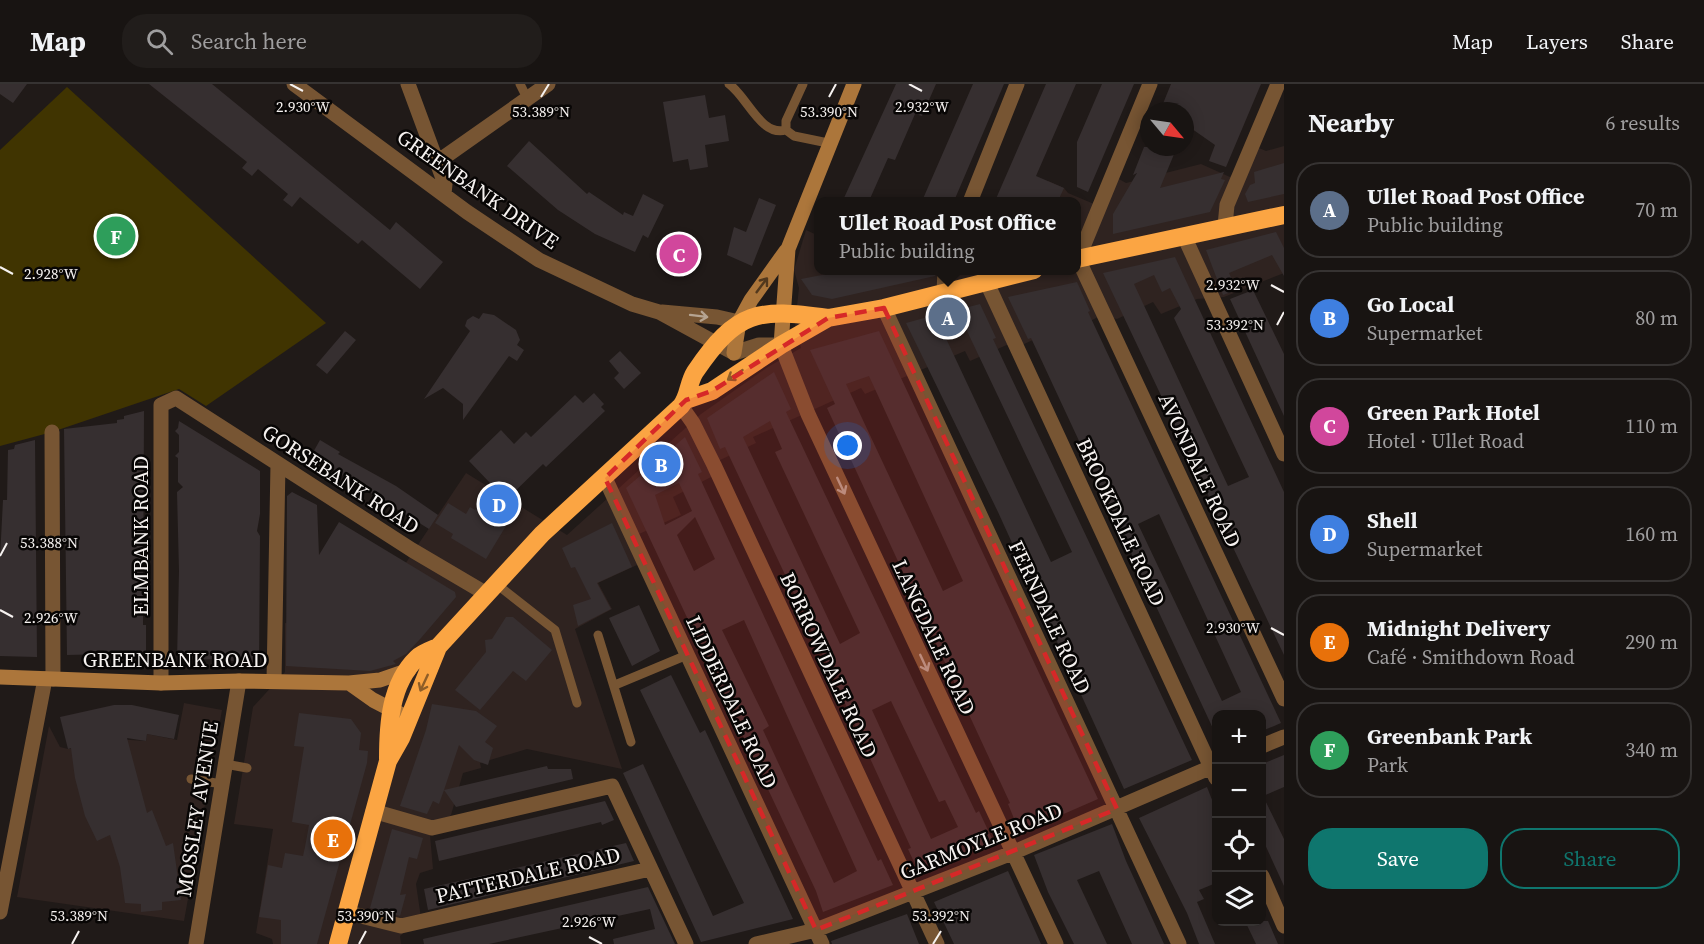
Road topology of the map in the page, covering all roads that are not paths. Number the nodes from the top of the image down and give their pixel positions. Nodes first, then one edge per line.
1 (294, 84) edge
2 (408, 84) edge
3 (520, 84) edge
4 (548, 84) edge
5 (729, 84) edge
6 (803, 84) edge
7 (854, 84) edge
8 (1017, 84) edge
9 (1150, 84) edge
10 (1278, 84) edge
11 (528, 100) junction
12 (786, 130) junction
13 (828, 143) junction
14 (436, 163) junction
15 (444, 194) junction
16 (972, 197) edge
17 (1284, 215) edge
18 (1225, 226) junction
19 (1184, 236) junction
20 (788, 249) junction
21 (1081, 252) edge
22 (1081, 258) edge
23 (1081, 265) edge
24 (945, 275) edge
25 (1016, 275) edge
26 (987, 283) junction
27 (944, 292) junction
28 (884, 308) junction
29 (783, 311) junction
30 (659, 312) junction
31 (828, 318) junction
32 (739, 322) junction
33 (716, 345) junction
34 (781, 345) junction
35 (734, 353) junction
36 (176, 398) joint
37 (684, 403) junction
38 (52, 432) dead end
39 (1284, 454) edge
40 (278, 464) junction
41 (605, 478) junction
42 (490, 588) junction
43 (598, 635) dead end
44 (438, 647) junction
45 (687, 655) junction
46 (409, 670) junction
47 (0, 677) edge
48 (49, 679) junction
49 (239, 681) junction
50 (274, 681) junction
51 (349, 682) junction
52 (161, 683) junction
53 (615, 685) junction
54 (1284, 699) edge
55 (577, 704) dead end
56 (391, 710) junction
57 (409, 718) junction
58 (1284, 737) edge
59 (631, 742) dead end
60 (1266, 744) edge
61 (388, 761) junction
62 (225, 764) junction
63 (1212, 764) edge
64 (247, 768) dead end
65 (1212, 771) edge
66 (191, 779) dead end
67 (222, 783) junction
68 (1117, 809) junction
69 (373, 811) junction
70 (1012, 853) junction
71 (650, 869) junction
72 (1266, 885) edge
73 (911, 892) junction
74 (0, 912) edge
75 (345, 912) junction
76 (1284, 926) edge
77 (819, 937) edge
78 (196, 944) edge
79 (338, 944) edge
80 (686, 944) edge
81 (756, 944) edge
82 (937, 944) edge
83 (1056, 944) edge
84 (1179, 944) edge

1 - 15 street, GREENBANK DRIVE
2 - 14 street
3 - 11 lane
4 - 11 street
5 - 12 lane
6 - 12 lane
7 - 13 street
8 - 16 street
9 - 21 street
10 - 18 street
11 - 14 street
12 - 13 lane
13 - 20 street
14 - 15 street
15 - 30 street, GREENBANK DRIVE
17 - 18 highway
18 - 19 highway
19 - 22 highway
19 - 39 street
20 - 29 street
32 -> 20 street
23 - 54 street, AVONDALE ROAD
24 - 27 street
25 - 26 highway
26 - 27 highway
26 - 63 street, BROOKDALE ROAD
27 - 28 highway
28 - 31 highway
28 - 68 street, FERNDALE ROAD
29 - 31 highway
29 - 32 highway
29 - 34 street
30 -> 32 street
30 - 33 street, GREENBANK DRIVE
31 - 34 highway
32 - 33 highway
32 - 35 street
33 - 35 street, GREENBANK DRIVE
33 - 37 highway
34 - 35 street
34 -> 37 highway
34 -> 70 street, LANGDALE ROAD
36 - 40 street, GORSEBANK ROAD
36 - 52 street, ELMBANK ROAD
37 - 41 highway
37 - 73 street, BORROWDALE ROAD
38 - 48 street
40 - 42 street, GORSEBANK ROAD
40 - 50 street
41 - 42 highway
41 - 45 street, LIDDERDALE ROAD
42 - 44 highway
42 - 55 lane
43 - 53 lane
44 - 46 highway
44 -> 57 highway
45 - 53 lane
45 - 77 street, LIDDERDALE ROAD
46 - 51 street, GREENBANK ROAD
46 - 56 highway
47 - 48 street, GREENBANK ROAD
48 - 52 street, GREENBANK ROAD
48 - 74 street
49 - 50 street, GREENBANK ROAD
49 - 52 street, GREENBANK ROAD
49 - 62 street, MOSSLEY AVENUE
50 - 51 street, GREENBANK ROAD
51 - 56 street
53 - 59 lane
56 - 57 street
56 - 61 highway
57 - 61 highway
58 - 60 street
61 - 69 highway
62 - 64 lane
62 - 67 street, MOSSLEY AVENUE
65 - 68 street, GARMOYLE ROAD
66 - 67 lane
67 - 78 street, MOSSLEY AVENUE
68 - 70 street, GARMOYLE ROAD
68 - 84 street, FERNDALE ROAD
69 - 71 street
69 - 75 highway
70 - 73 street, GARMOYLE ROAD
70 - 83 street, LANGDALE ROAD
71 - 75 street, PATTERDALE ROAD
71 - 80 street
72 - 76 street
73 - 77 street, GARMOYLE ROAD
73 - 82 street, BORROWDALE ROAD
75 - 79 highway
77 - 81 street, GARMOYLE ROAD

